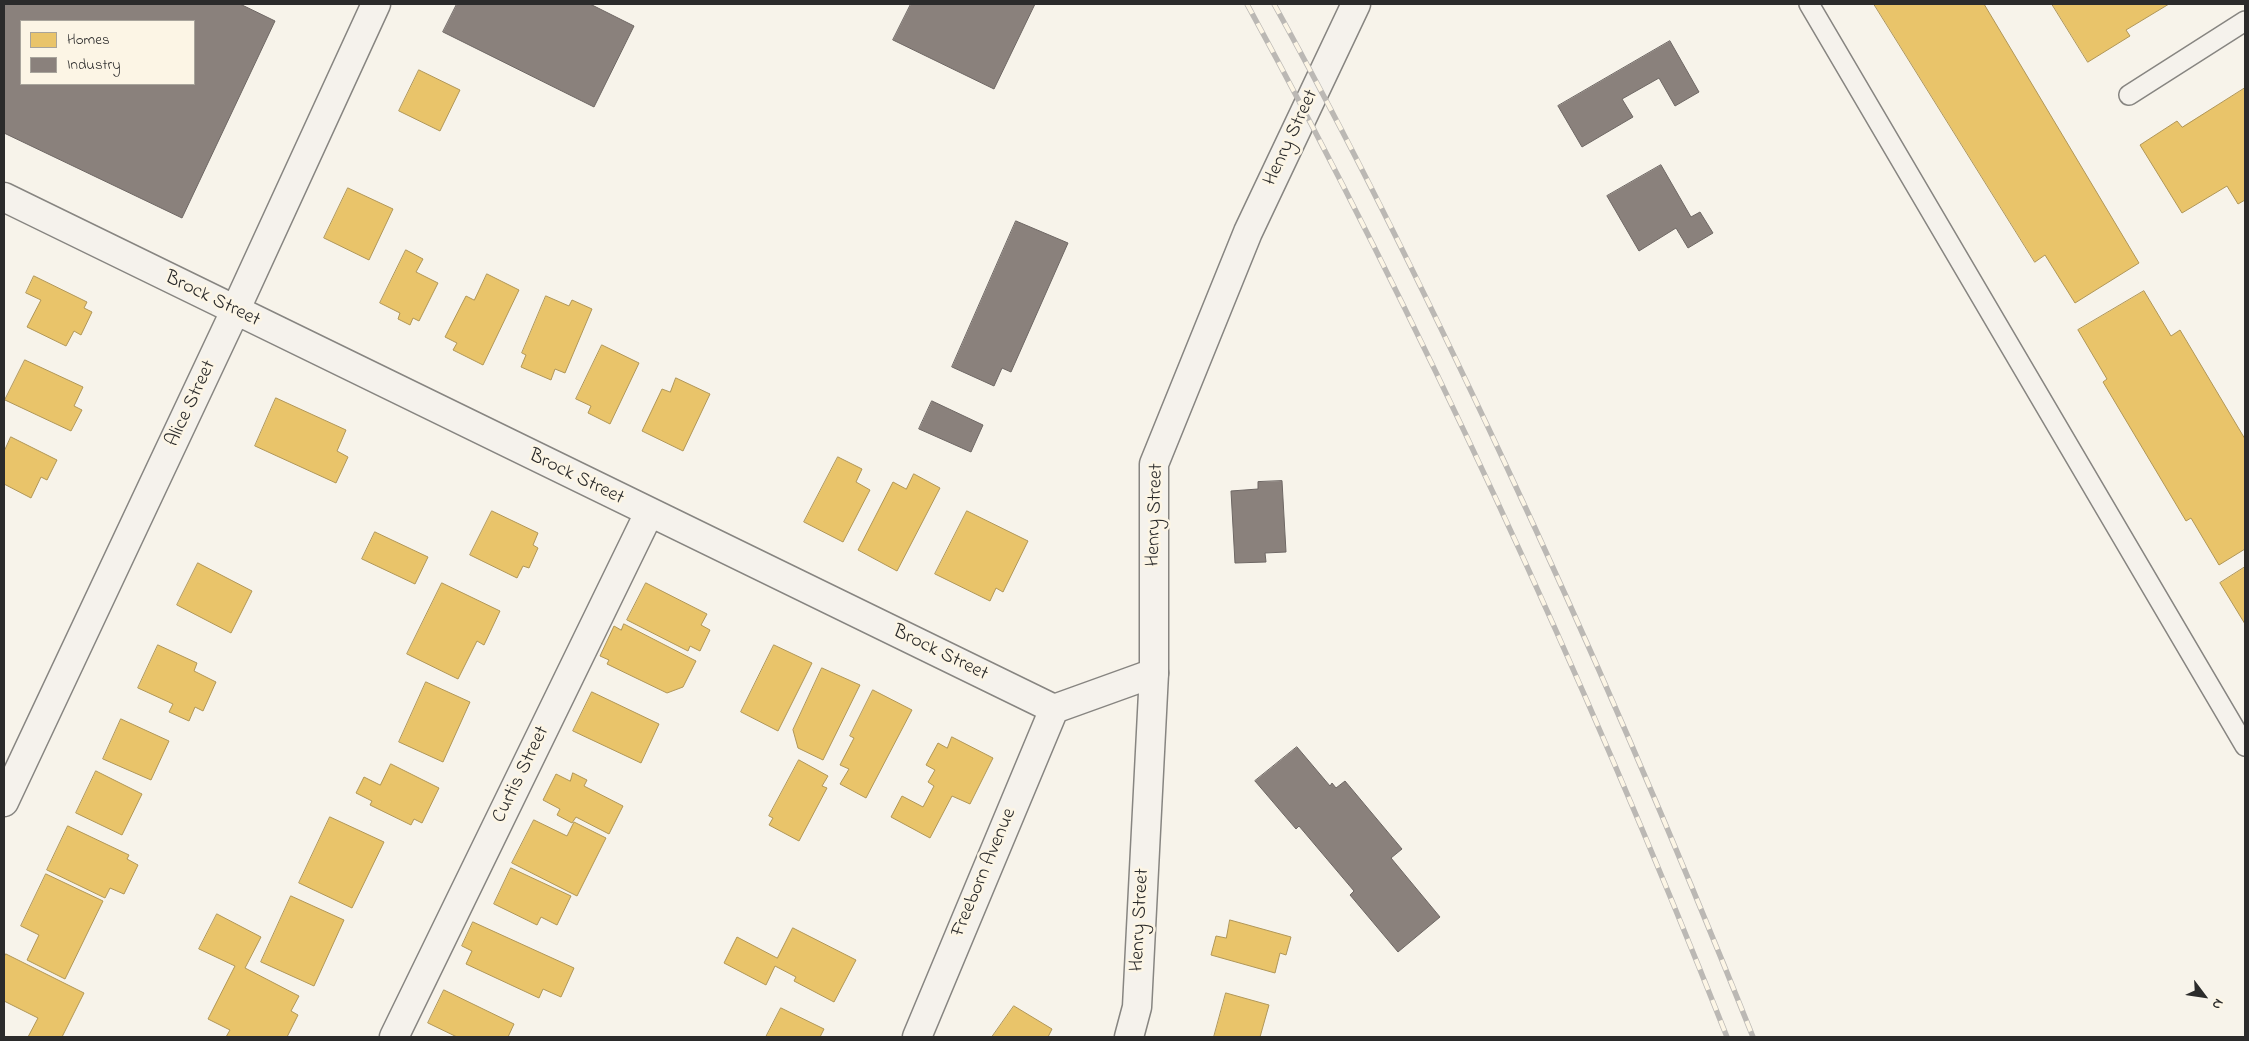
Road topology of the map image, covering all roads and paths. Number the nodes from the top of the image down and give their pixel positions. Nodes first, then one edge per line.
1 (376, 4) edge
2 (1356, 4) edge
3 (1808, 4) edge
4 (2245, 21) edge
5 (2130, 95) dead end
6 (4, 197) edge
7 (235, 311) junction
8 (649, 514) junction
9 (1154, 673) junction
10 (1054, 709) junction
11 (2245, 746) edge
12 (4, 802) edge
13 (394, 1037) edge
14 (916, 1037) edge
15 (1129, 1037) edge

1 - 7 street, Alice Street
2 - 9 street, Henry Street
3 - 11 lane
4 - 5 lane
6 - 7 street, Brock Street
7 - 8 street, Brock Street
7 - 12 street, Alice Street
8 - 10 street, Brock Street
8 - 13 street, Curtis Street
9 - 10 street
9 - 15 street, Henry Street
10 - 14 street, Freeborn Avenue

